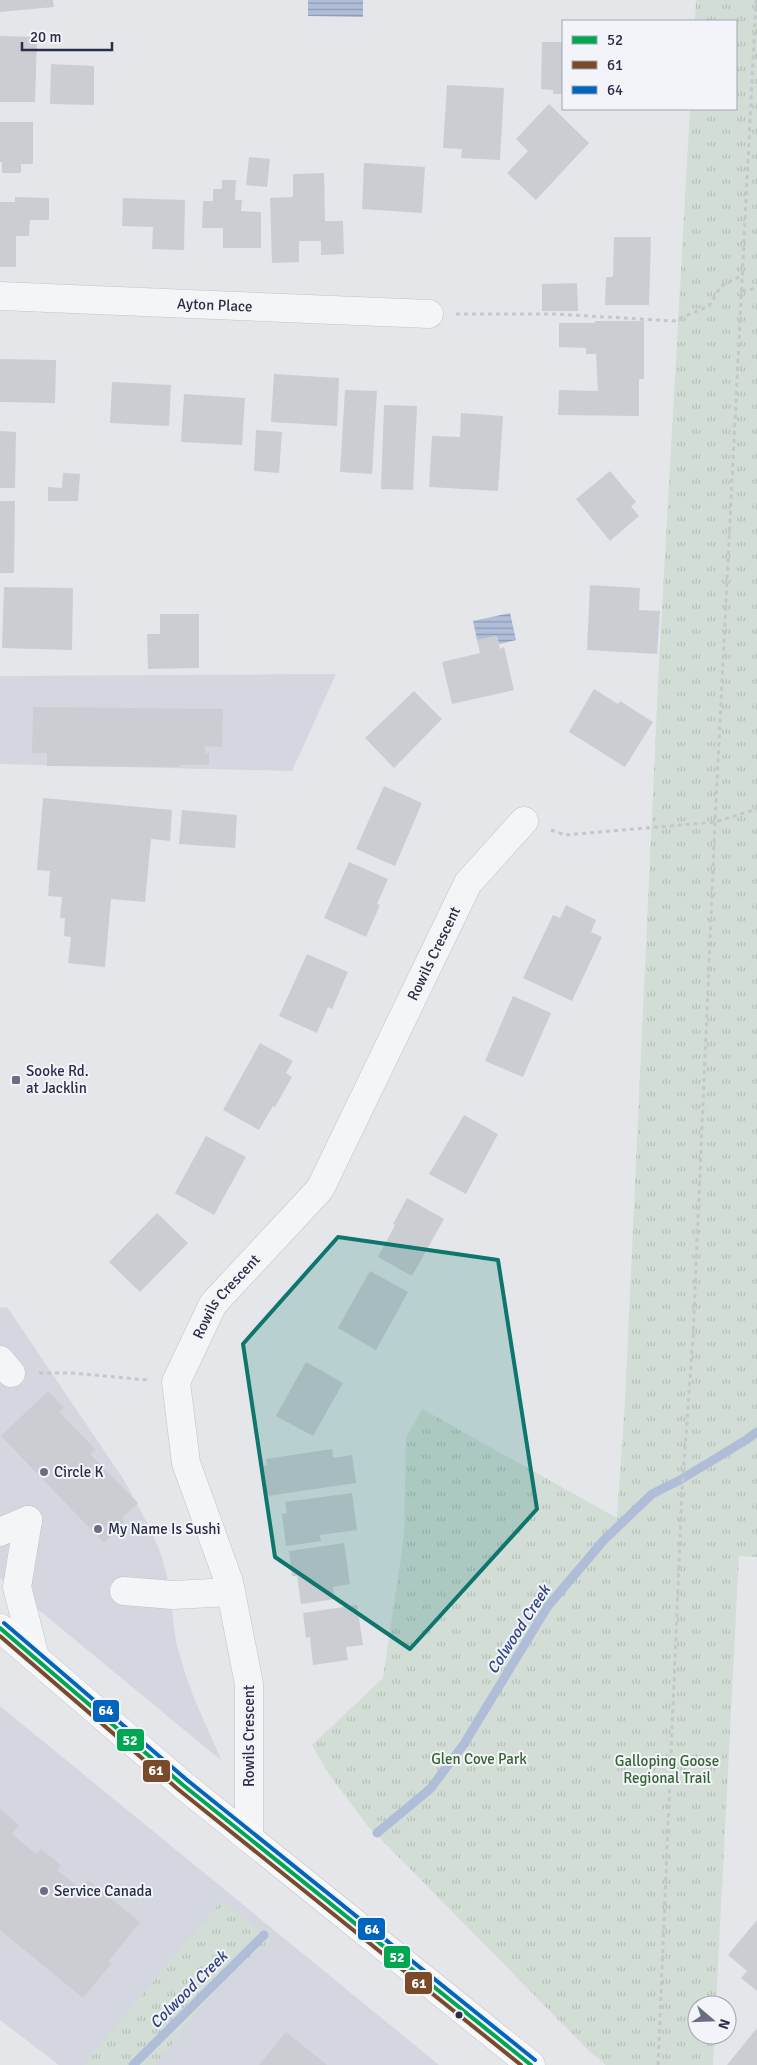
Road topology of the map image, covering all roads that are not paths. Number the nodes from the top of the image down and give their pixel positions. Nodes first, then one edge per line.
1 (0, 296) edge
2 (429, 314) road end
3 (524, 821) road end
4 (0, 1532) edge
5 (124, 1591) dead end
6 (231, 1592) junction
7 (0, 1628) edge
8 (35, 1657) junction
9 (249, 1838) junction
10 (529, 2064) edge

1 - 2 street, Ayton Place
3 - 6 street, Rowils Crescent
4 - 8 street
5 - 6 street
6 - 9 street, Rowils Crescent
7 - 8 main road
8 - 9 main road
9 - 10 main road

